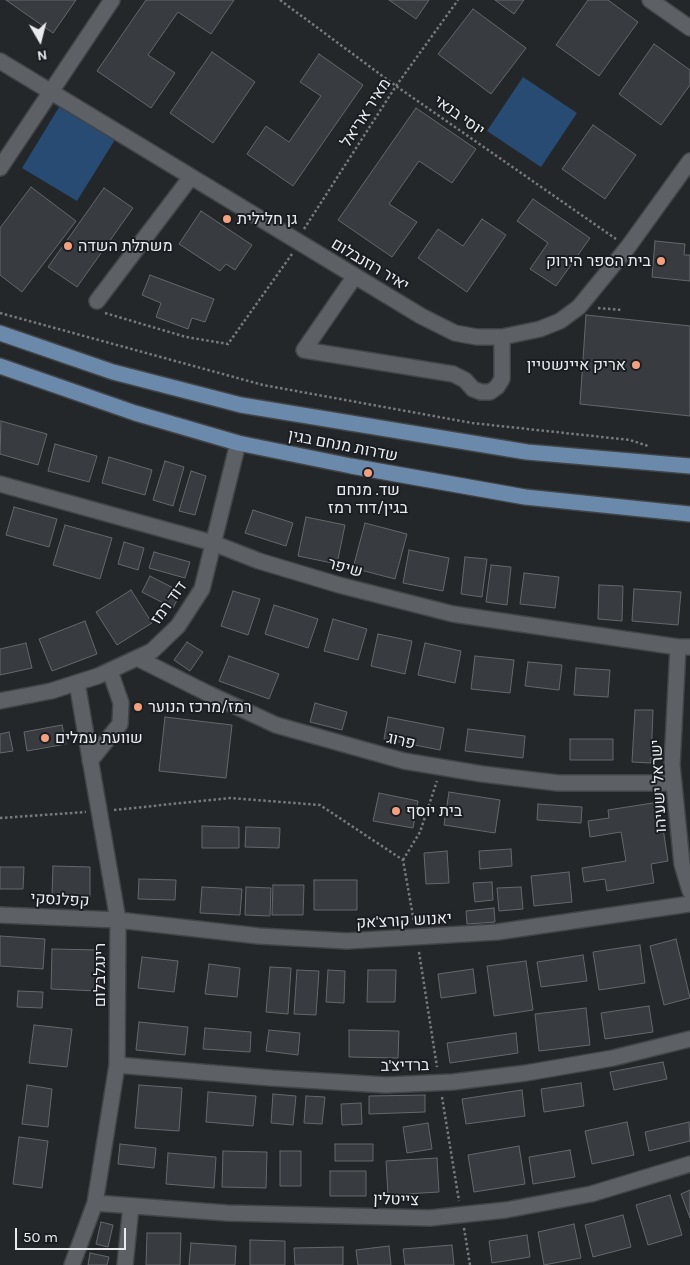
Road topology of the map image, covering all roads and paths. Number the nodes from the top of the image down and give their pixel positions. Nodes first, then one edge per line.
1 (112, 0) edge
2 (280, 0) edge
3 (458, 0) edge
4 (650, 0) edge
5 (690, 28) edge
6 (0, 61) edge
7 (396, 86) junction
8 (50, 91) junction
9 (690, 162) edge
10 (0, 168) edge
11 (191, 177) junction
12 (294, 241) junction
13 (628, 247) junction
14 (355, 276) junction
15 (98, 306) joint
16 (579, 307) junction
17 (622, 310) dead end
18 (0, 313) edge
19 (0, 334) edge
20 (502, 337) junction
21 (0, 366) edge
22 (238, 443) junction
23 (656, 449) dead end
24 (690, 466) edge
25 (0, 484) edge
26 (690, 514) edge
27 (213, 543) junction
28 (684, 647) edge
29 (137, 658) junction
30 (110, 671) junction
31 (77, 683) junction
32 (0, 701) edge
33 (90, 761) junction
34 (442, 768) junction
35 (674, 783) junction
36 (99, 812) junction
37 (0, 818) edge
38 (403, 860) dead end
39 (690, 891) edge
40 (690, 904) edge
41 (0, 915) edge
42 (118, 920) junction
43 (690, 1039) edge
44 (117, 1065) junction
45 (690, 1164) edge
46 (95, 1203) junction
47 (131, 1206) junction
48 (72, 1265) edge
49 (125, 1265) edge

1 - 8 street
2 - 7 path, יוסי בנאי
3 - 7 path, מאיר אריאל
4 - 5 street
6 - 8 street, יאיר רוזנבלום
7 - 12 path, מאיר אריאל
7 - 13 path, יוסי בנאי
8 - 10 street
8 - 11 street, יאיר רוזנבלום
9 - 13 street, יאיר רוזנבלום
11 - 12 street, יאיר רוזנבלום
11 - 15 street
12 - 14 street, יאיר רוזנבלום
12 - 15 path, מאיר אריאל
13 - 16 street, יאיר רוזנבלום
14 - 20 street, יאיר רוזנבלום
14 - 20 street
16 - 17 path
16 - 20 street, יאיר רוזנבלום
18 - 23 path
19 - 24 main road, שדרות מנחם בגין
21 - 22 main road, שדרות מנחם בגין
22 - 26 main road, שדרות מנחם בגין
22 - 27 street, דוד רמז
25 - 27 street, שיפר
27 - 28 street, שיפר
27 - 29 street, דוד רמז
28 - 35 street, ישראל ישעיהו
29 - 30 street, דוד רמז
29 - 34 street, פרוג
30 - 31 street, דוד רמז
30 - 33 street
31 - 32 street, דוד רמז
31 - 33 street, רינגלבלום
33 - 36 street, רינגלבלום
34 - 35 street, פרוג
34 - 38 path
35 - 39 street, ישראל ישעיהו
36 - 37 path
36 - 42 street, רינגלבלום
40 - 42 street, יאנוש קורצ'אק
41 - 42 street, קפלנסקי
42 - 44 street, רינגלבלום
43 - 44 street, ברדיצ'ב
44 - 46 street, רינגלבלום
45 - 47 street, צייטלין
46 - 47 street, צייטלין
46 - 48 street, רינגלבלום
47 - 49 street

